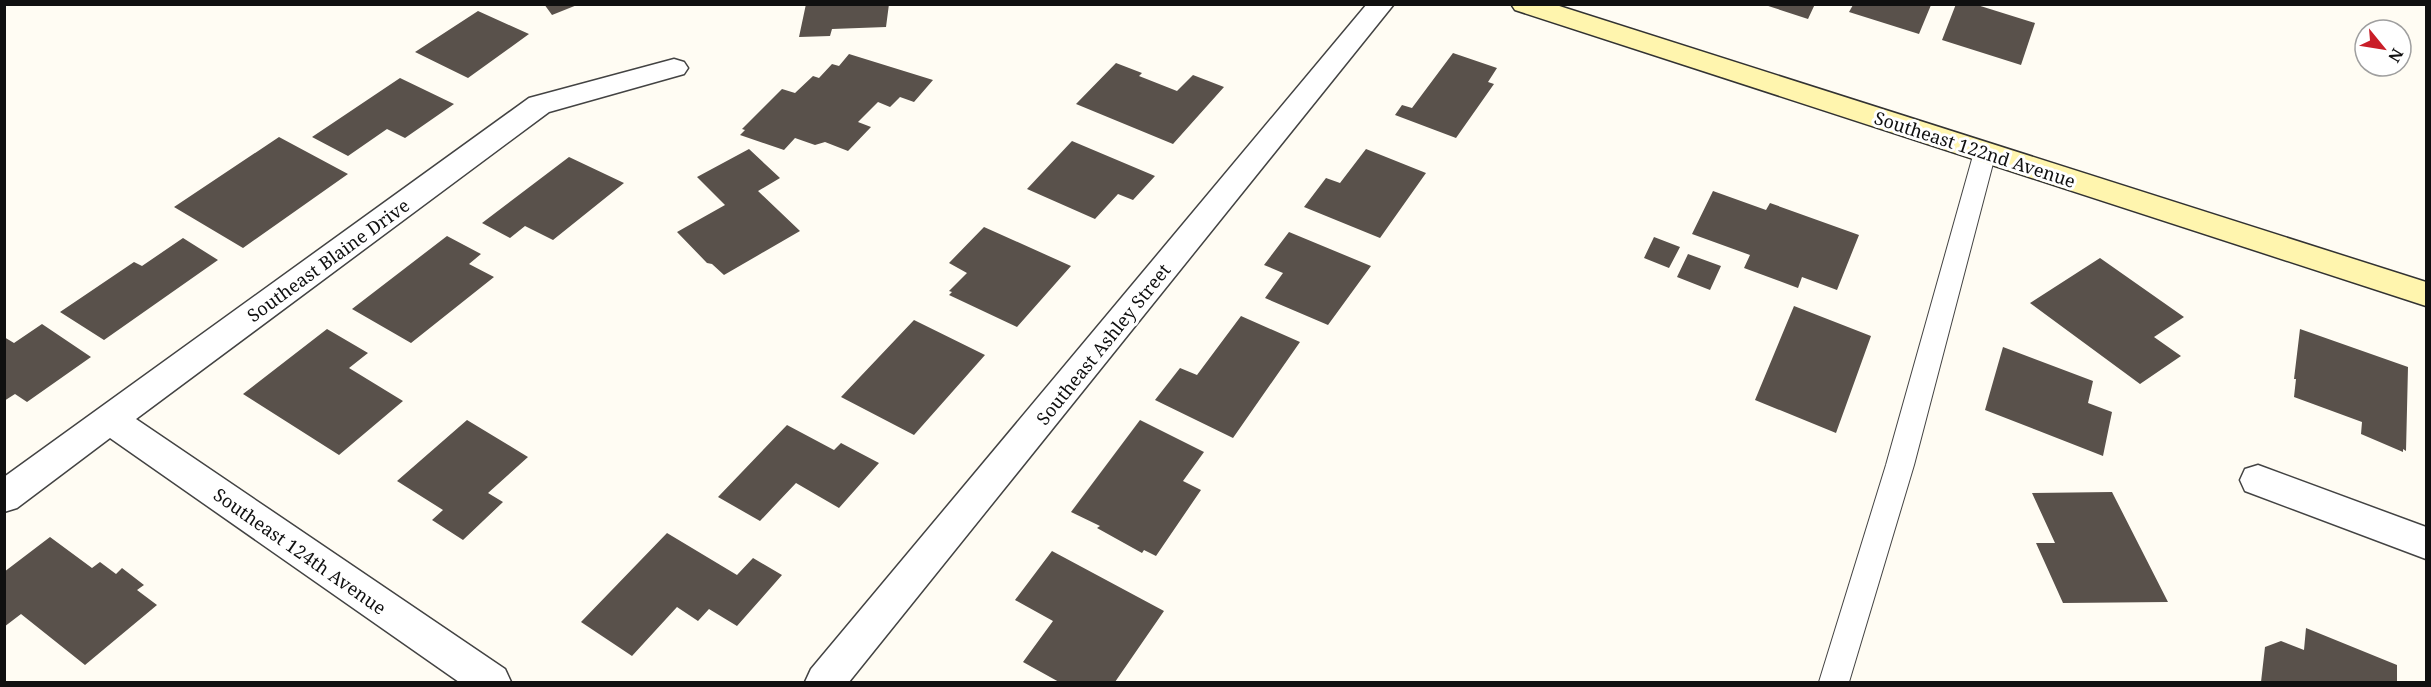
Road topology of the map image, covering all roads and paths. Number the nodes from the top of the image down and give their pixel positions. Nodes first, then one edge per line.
1 (1381, 4) edge
2 (1524, 4) edge
3 (674, 68) dead end
4 (1985, 152) junction
5 (2427, 294) edge
6 (110, 420) junction
7 (2258, 480) dead end
8 (4, 497) edge
9 (2427, 543) edge
10 (491, 682) edge
11 (825, 682) edge
12 (1834, 682) edge

1 - 11 street, Southeast Ashley Street
2 - 4 main road, Southeast 122nd Avenue
3 - 6 street, Southeast Blaine Drive
4 - 5 main road, Southeast 122nd Avenue
4 - 12 lane
6 - 8 street, Southeast Blaine Drive
6 - 10 street, Southeast 124th Avenue
7 - 9 street

